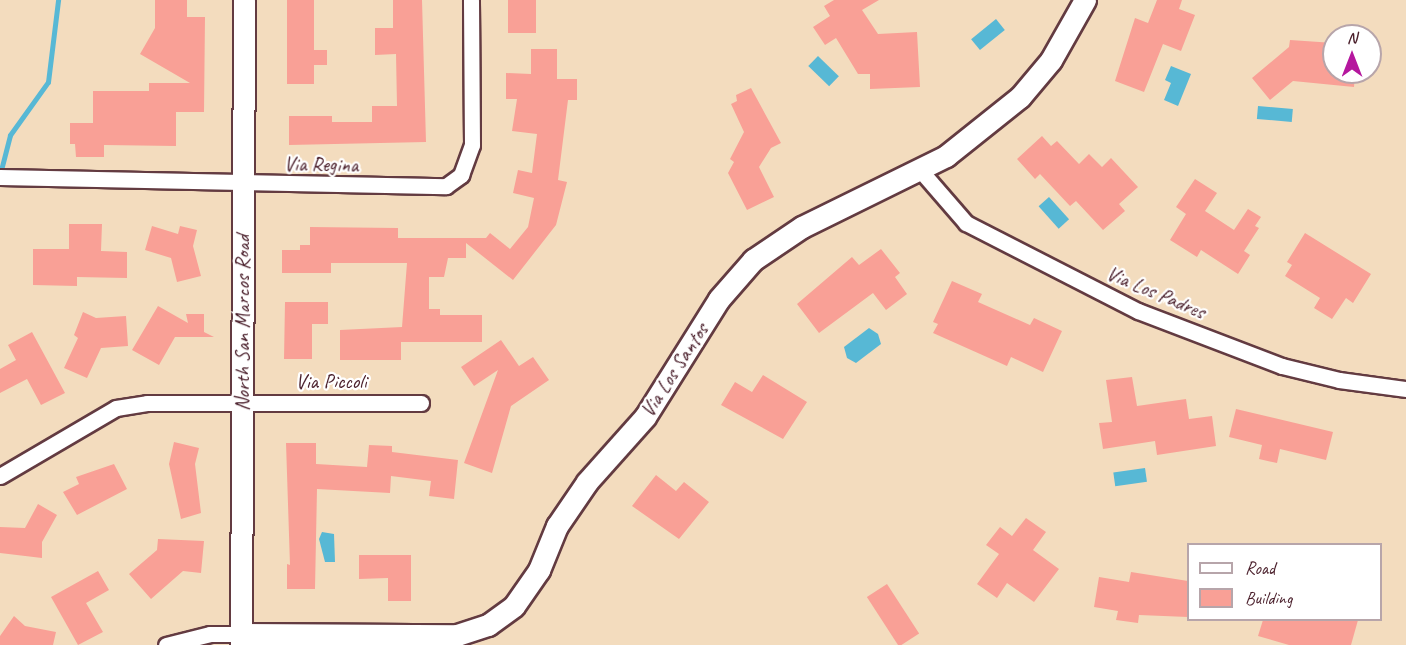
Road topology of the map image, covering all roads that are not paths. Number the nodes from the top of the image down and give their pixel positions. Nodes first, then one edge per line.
1 (244, 0) edge
2 (471, 0) edge
3 (1085, 0) edge
4 (921, 171) junction
5 (7, 177) edge
6 (243, 184) junction
7 (1406, 389) edge
8 (241, 402) junction
9 (421, 403) dead end
10 (0, 476) edge
11 (241, 639) edge
12 (166, 645) edge

1 - 6 street, North San Marcos Road
2 - 6 street, Via Regina
3 - 4 street, Via Los Santos
4 - 7 street, Via Los Padres
4 - 11 street, Via Los Santos
5 - 6 street, Via Regina
6 - 8 street, North San Marcos Road
8 - 9 street, Via Piccoli
8 - 10 street, Via Piccoli
8 - 11 street, North San Marcos Road
11 - 12 street

